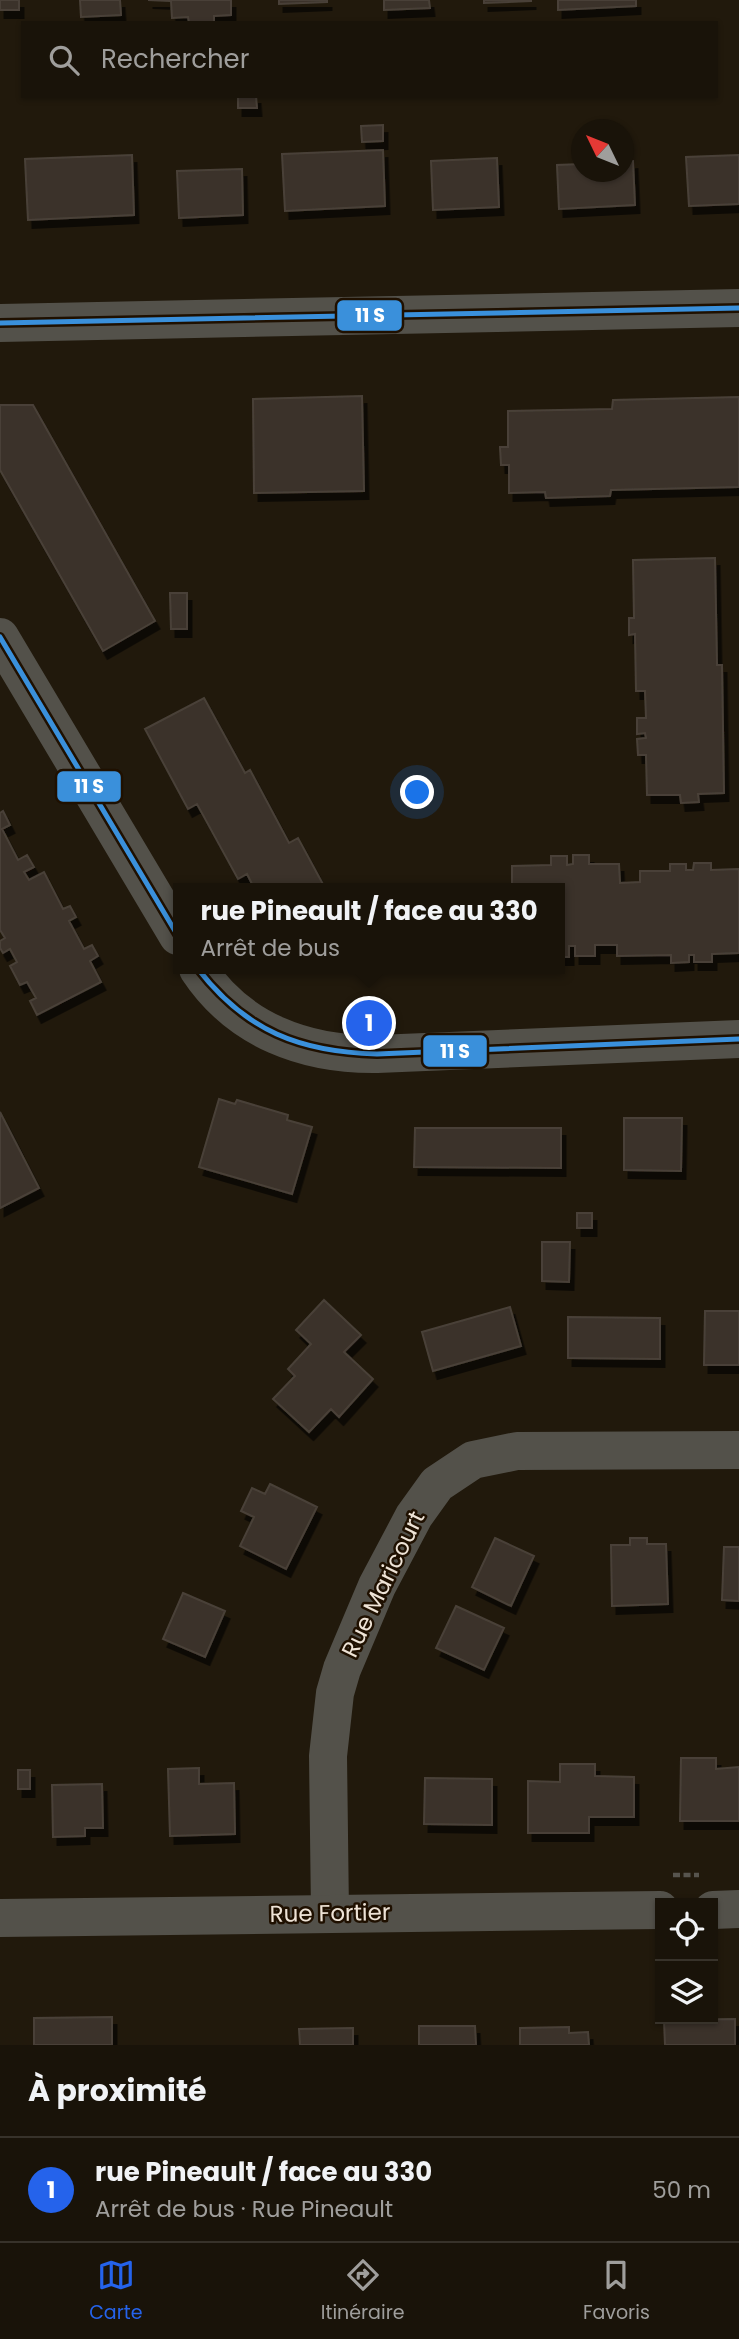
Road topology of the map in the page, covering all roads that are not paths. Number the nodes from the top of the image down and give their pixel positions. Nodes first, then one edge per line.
1 (739, 308) edge
2 (0, 323) edge
3 (0, 637) edge
4 (173, 928) edge
5 (202, 974) edge
6 (739, 1040) edge
7 (739, 1450) edge
8 (739, 1909) edge
9 (655, 1910) edge
10 (718, 1910) edge
11 (330, 1913) junction
12 (0, 1918) edge

1 - 2 street
3 - 4 street
5 - 6 street
7 - 11 street, Rue Maricourt
8 - 10 street
9 - 11 street, Rue Fortier
11 - 12 street, Rue Fortier

